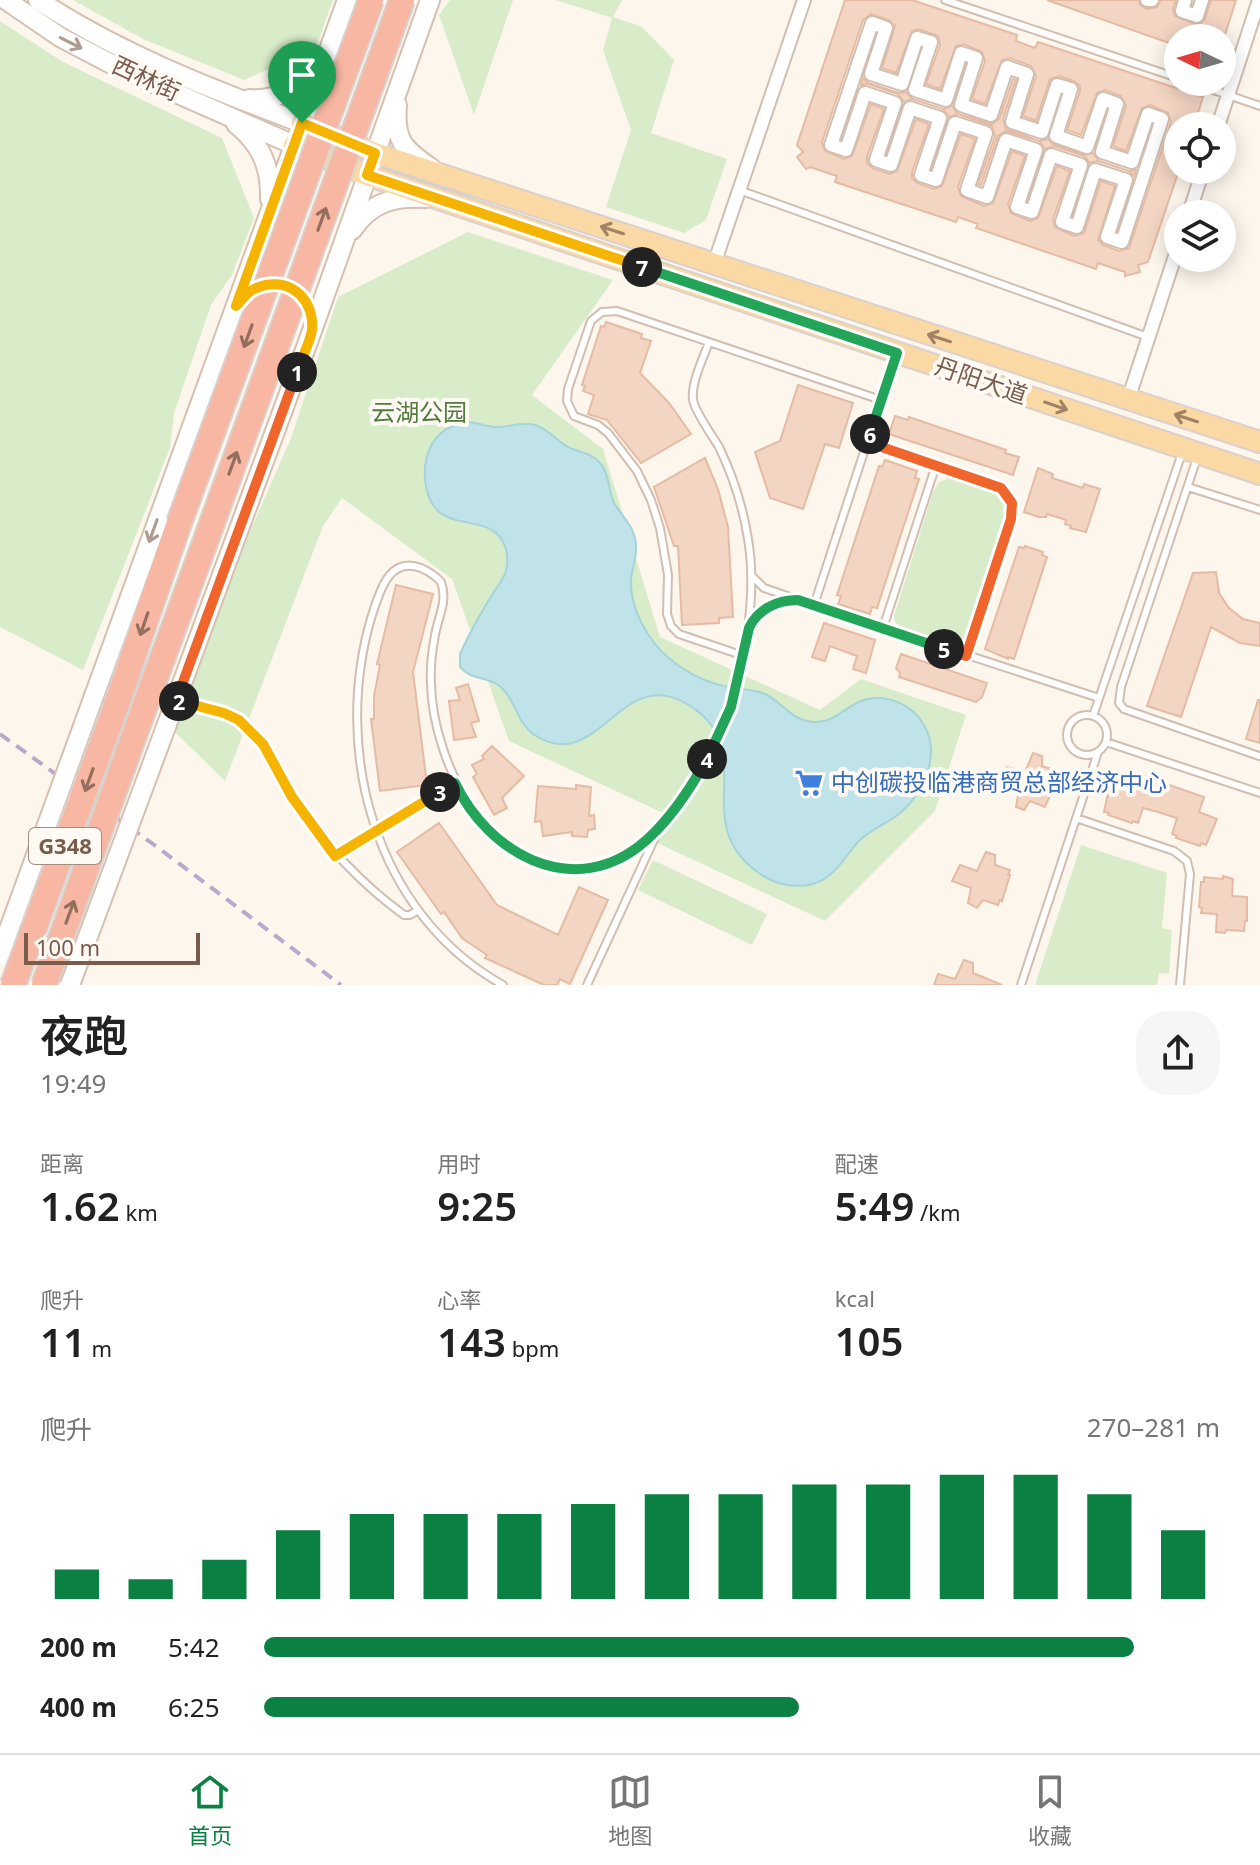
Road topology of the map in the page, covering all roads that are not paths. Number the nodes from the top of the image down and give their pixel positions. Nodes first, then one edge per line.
1 (6, 0) edge
2 (38, 0) edge
3 (371, 0) edge
4 (402, 0) edge
5 (430, 0) edge
6 (804, 0) edge
7 (945, 0) edge
8 (1185, 0) edge
9 (1202, 0) edge
10 (1259, 0) edge
11 (346, 4) edge
12 (418, 32) junction
13 (326, 57) junction
14 (1236, 70) edge
15 (1164, 73) edge
16 (402, 78) junction
17 (1231, 96) edge
18 (236, 98) junction
19 (1260, 106) edge
20 (228, 117) junction
21 (302, 123) junction
22 (294, 145) junction
23 (375, 153) junction
24 (367, 175) junction
25 (444, 176) junction
26 (739, 190) junction
27 (438, 199) junction
28 (267, 221) junction
29 (1122, 242) joint
30 (341, 245) junction
31 (714, 264) junction
32 (1170, 272) edge
33 (761, 279) junction
34 (751, 304) junction
35 (236, 306) junction
36 (312, 331) junction
37 (1148, 337) junction
38 (709, 342) junction
39 (979, 351) junction
40 (897, 353) junction
41 (970, 377) junction
42 (881, 400) junction
43 (1128, 400) junction
44 (867, 442) junction
45 (1260, 442) edge
46 (1191, 451) junction
47 (936, 465) junction
48 (1260, 474) edge
49 (1188, 487) junction
50 (1260, 510) edge
51 (752, 575) junction
52 (798, 600) junction
53 (814, 605) junction
54 (749, 628) junction
55 (883, 628) junction
56 (744, 656) junction
57 (966, 656) junction
58 (1099, 698) junction
59 (105, 701) junction
60 (176, 701) junction
61 (1093, 716) junction
62 (1106, 742) junction
63 (1098, 752) junction
64 (1259, 756) edge
65 (455, 783) junction
66 (1260, 793) edge
67 (1076, 818) junction
68 (661, 824) junction
69 (376, 831) junction
70 (335, 856) junction
71 (418, 910) junction
72 (0, 954) edge
73 (0, 974) edge
74 (13, 985) edge
75 (21, 985) edge
76 (44, 985) edge
77 (70, 985) edge
78 (503, 985) edge
79 (587, 985) edge
80 (1021, 985) edge
81 (1180, 985) edge

1 -> 20 street, 西林街
2 - 18 street, 西林街
3 -> 59 highway, G348, bridge
76 -> 4 highway, G348, bridge
5 - 12 street
6 - 26 street
7 - 15 lane
8 - 9 street
10 - 14 street
11 - 12 street
11 - 13 street
12 - 16 street
13 - 18 street
13 - 21 street
16 - 23 street
16 - 25 street
17 - 19 lane
18 - 21 street, 西林街
20 - 22 street, 西林街
20 - 28 street
21 - 22 street
21 - 23 main road, 丹阳大道
22 - 24 main road, 丹阳大道
22 - 28 street
23 - 24 street
23 - 25 main road, 丹阳大道
24 - 27 main road, 丹阳大道
24 - 30 street
31 -> 25 main road, 丹阳大道
26 - 31 street
26 - 37 lane
27 - 30 street
27 - 34 main road, 丹阳大道
28 - 35 street
29 - 29 street
30 - 36 street
31 - 33 main road, 丹阳大道
32 - 37 street
33 - 34 main road
39 -> 33 main road, 丹阳大道
34 - 40 main road, 丹阳大道
35 - 36 street
35 -> 59 street
36 - 60 street
37 - 43 street
38 - 42 lane
38 - 51 lane
38 - 56 lane
39 - 41 main road
39 - 43 main road, 丹阳大道
40 - 41 main road, 丹阳大道
40 - 42 lane
41 -> 46 main road, 丹阳大道
42 - 44 lane
45 -> 43 main road, 丹阳大道
44 - 47 lane
44 - 53 lane
46 - 48 main road, 丹阳大道
46 - 49 lane
46 - 58 lane
47 - 55 lane
47 - 57 lane
49 - 50 lane
49 - 64 lane
51 - 52 lane
51 - 54 lane
52 - 53 lane
52 - 54 lane
53 - 55 lane
54 - 56 lane
55 - 57 lane
56 - 68 lane
57 - 58 lane
58 - 61 lane
59 - 72 street, bridge
59 -> 74 highway, G348, bridge
60 - 70 lane
60 - 77 street, bridge
61 - 62 lane
61 - 63 lane
62 - 63 lane
62 - 66 lane
63 - 67 lane
65 - 68 lane
65 - 69 lane
65 - 69 lane
67 - 80 lane
67 - 81 lane
68 - 79 lane
69 - 70 lane
69 - 71 lane
70 - 71 lane
71 - 78 lane
73 - 75 street

